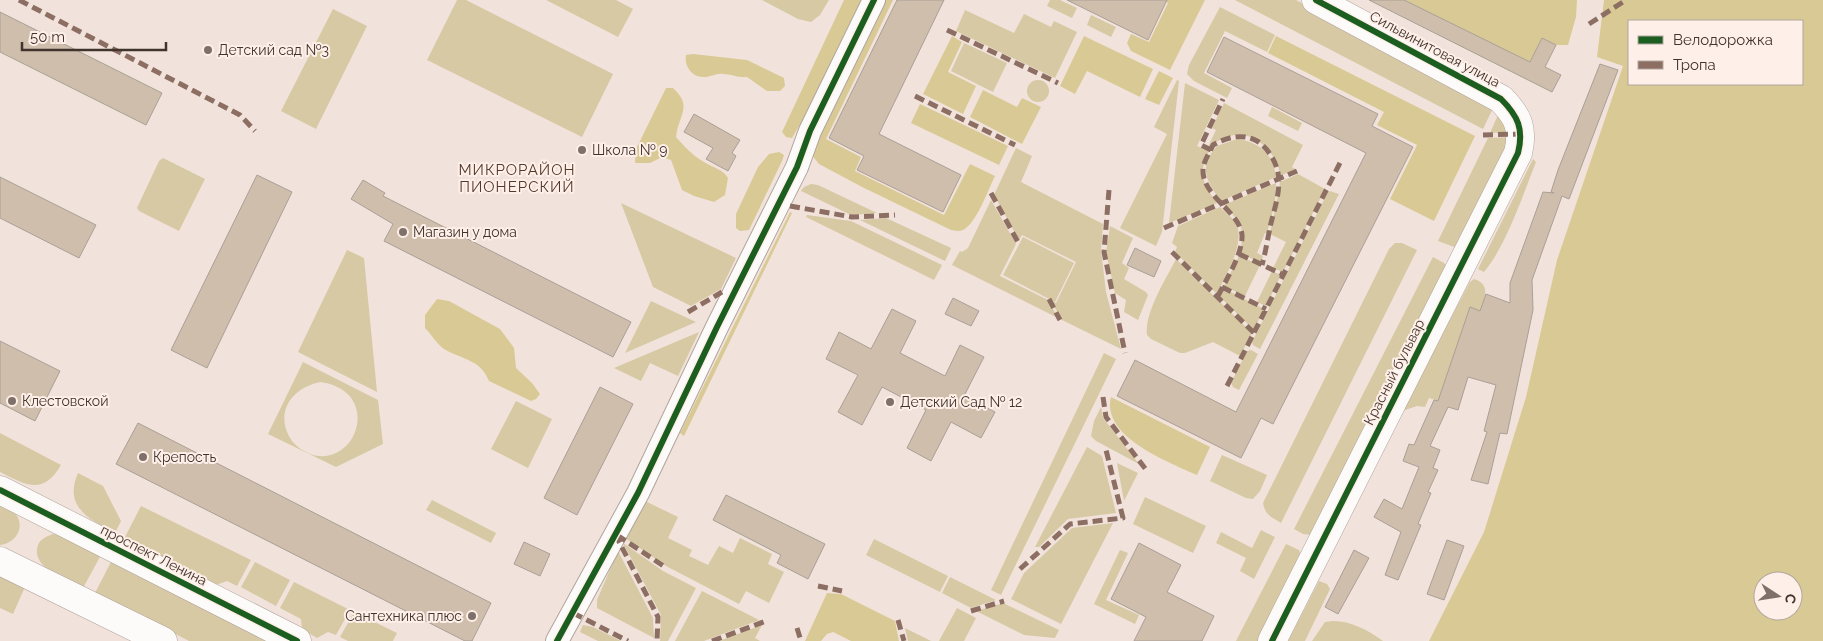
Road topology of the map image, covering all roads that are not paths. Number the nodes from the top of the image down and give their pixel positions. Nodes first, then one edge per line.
1 (874, 0) edge
2 (1316, 0) edge
3 (1513, 111) joint
4 (0, 490) edge
5 (0, 560) edge
6 (163, 641) edge
7 (297, 641) edge
8 (558, 641) edge
9 (1272, 641) edge

1 - 8 street
2 - 3 street, Сильвинитовая улица
3 - 9 street, Красный бульвар
4 - 7 street, проспект Ленина
5 - 6 street

